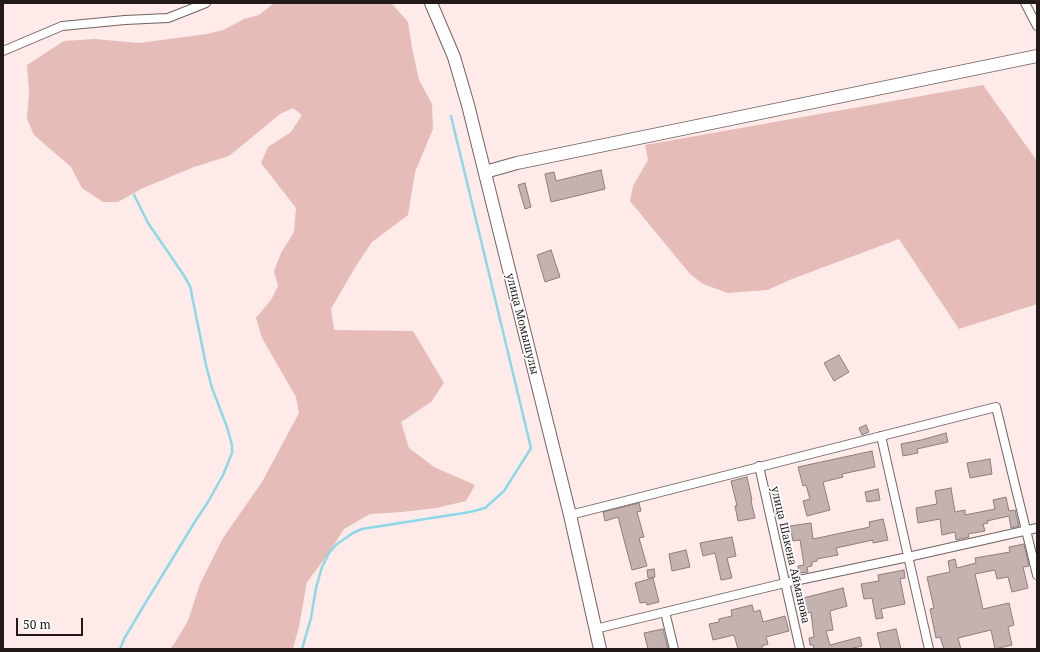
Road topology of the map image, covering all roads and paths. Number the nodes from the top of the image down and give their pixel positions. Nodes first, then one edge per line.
1 (206, 3) edge
2 (431, 3) edge
3 (1025, 3) edge
4 (1037, 26) edge
5 (3, 51) edge
6 (1037, 56) edge
7 (485, 172) junction
8 (880, 436) junction
9 (759, 466) junction
10 (570, 515) junction
11 (1037, 528) edge
12 (1026, 531) junction
13 (908, 557) junction
14 (1037, 575) edge
15 (785, 583) junction
16 (665, 612) junction
17 (595, 629) junction
18 (600, 649) edge
19 (674, 649) edge
20 (800, 649) edge
21 (929, 649) edge

1 - 5 street
2 - 7 street, улица Момышулы
3 - 4 street
6 - 7 street
7 - 10 street, улица Момышулы
8 - 9 street
8 - 12 street
8 - 13 street
9 - 10 street
9 - 15 street, улица Шакена Айманова
10 - 17 street, улица Момышулы
11 - 12 street
12 - 13 street
12 - 14 street
13 - 15 street
13 - 21 street
15 - 16 street
15 - 20 street, улица Шакена Айманова
16 - 17 street
16 - 19 street
17 - 18 street, улица Момышулы

